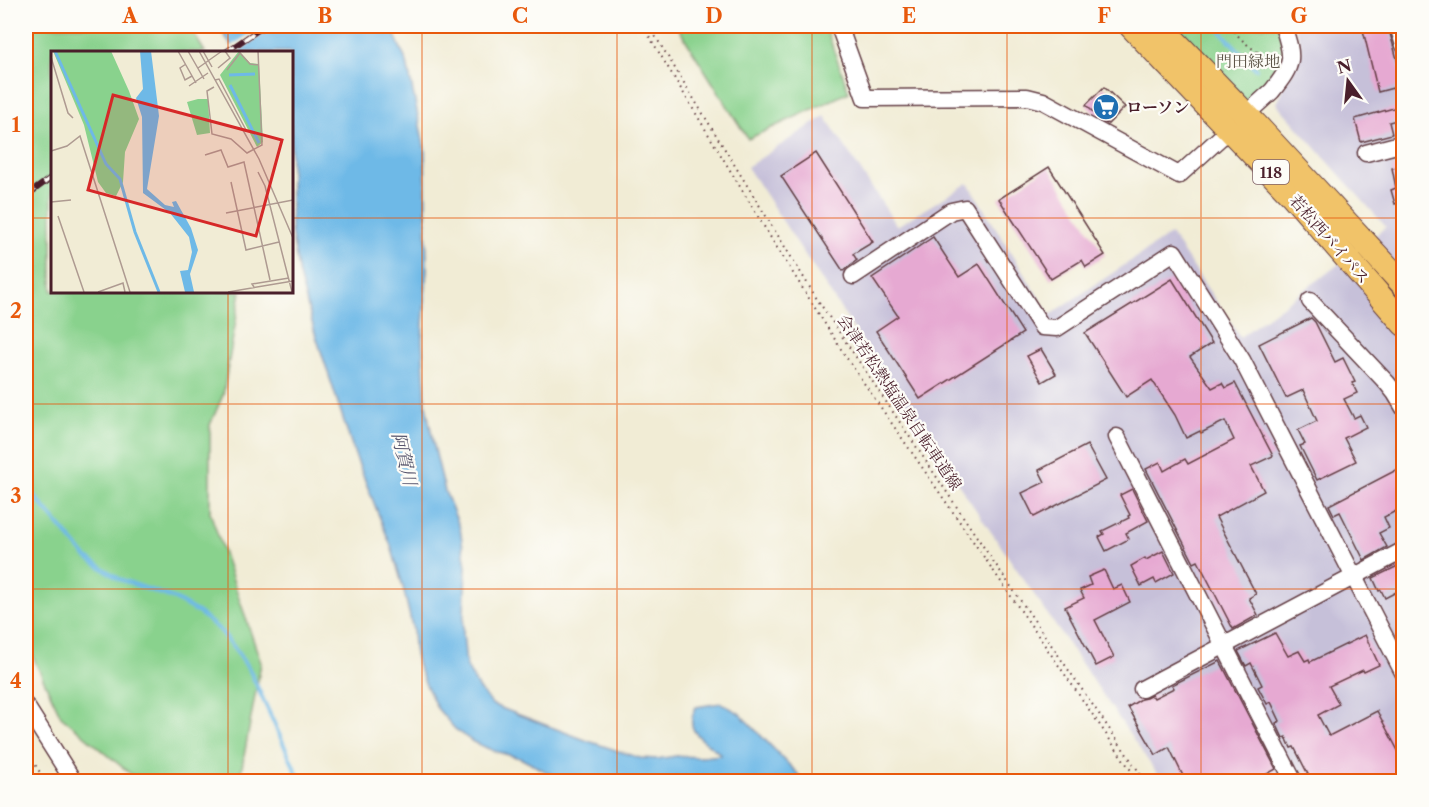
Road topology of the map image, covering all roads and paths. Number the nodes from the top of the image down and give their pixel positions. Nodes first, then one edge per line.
1 (643, 26) edge
2 (649, 26) edge
3 (840, 26) edge
4 (1231, 26) edge
5 (1283, 26) edge
6 (1398, 26) edge
7 (1139, 28) edge
8 (1404, 45) edge
9 (1287, 71) junction
10 (1238, 121) junction
11 (1404, 143) edge
12 (1366, 153) dead end
13 (853, 276) dead end
14 (1404, 285) edge
15 (1310, 301) dead end
16 (1404, 324) edge
17 (1404, 408) edge
18 (1117, 437) dead end
19 (1404, 550) edge
20 (1353, 577) junction
21 (1224, 645) junction
22 (1404, 674) edge
23 (1142, 689) dead end
24 (26, 706) edge
25 (26, 750) edge
26 (46, 782) edge
27 (74, 782) edge
28 (1139, 782) edge
29 (1146, 782) edge
30 (1294, 782) edge

1 - 28 path
2 - 29 path, 会津若松熱塩温泉自転車道線
3 - 10 street
4 - 9 path
5 - 9 street
6 - 8 street
7 - 10 highway, 若松西バイパス / 118
9 - 10 street
10 - 14 highway, 若松西バイパス / 118
10 - 16 highway, 若松西バイパス / 118
11 - 12 street
13 - 20 street
15 - 17 street
18 - 21 street
19 - 20 street
20 - 21 street
20 - 22 street
21 - 23 street
21 - 30 street
24 - 27 street
25 - 26 path

